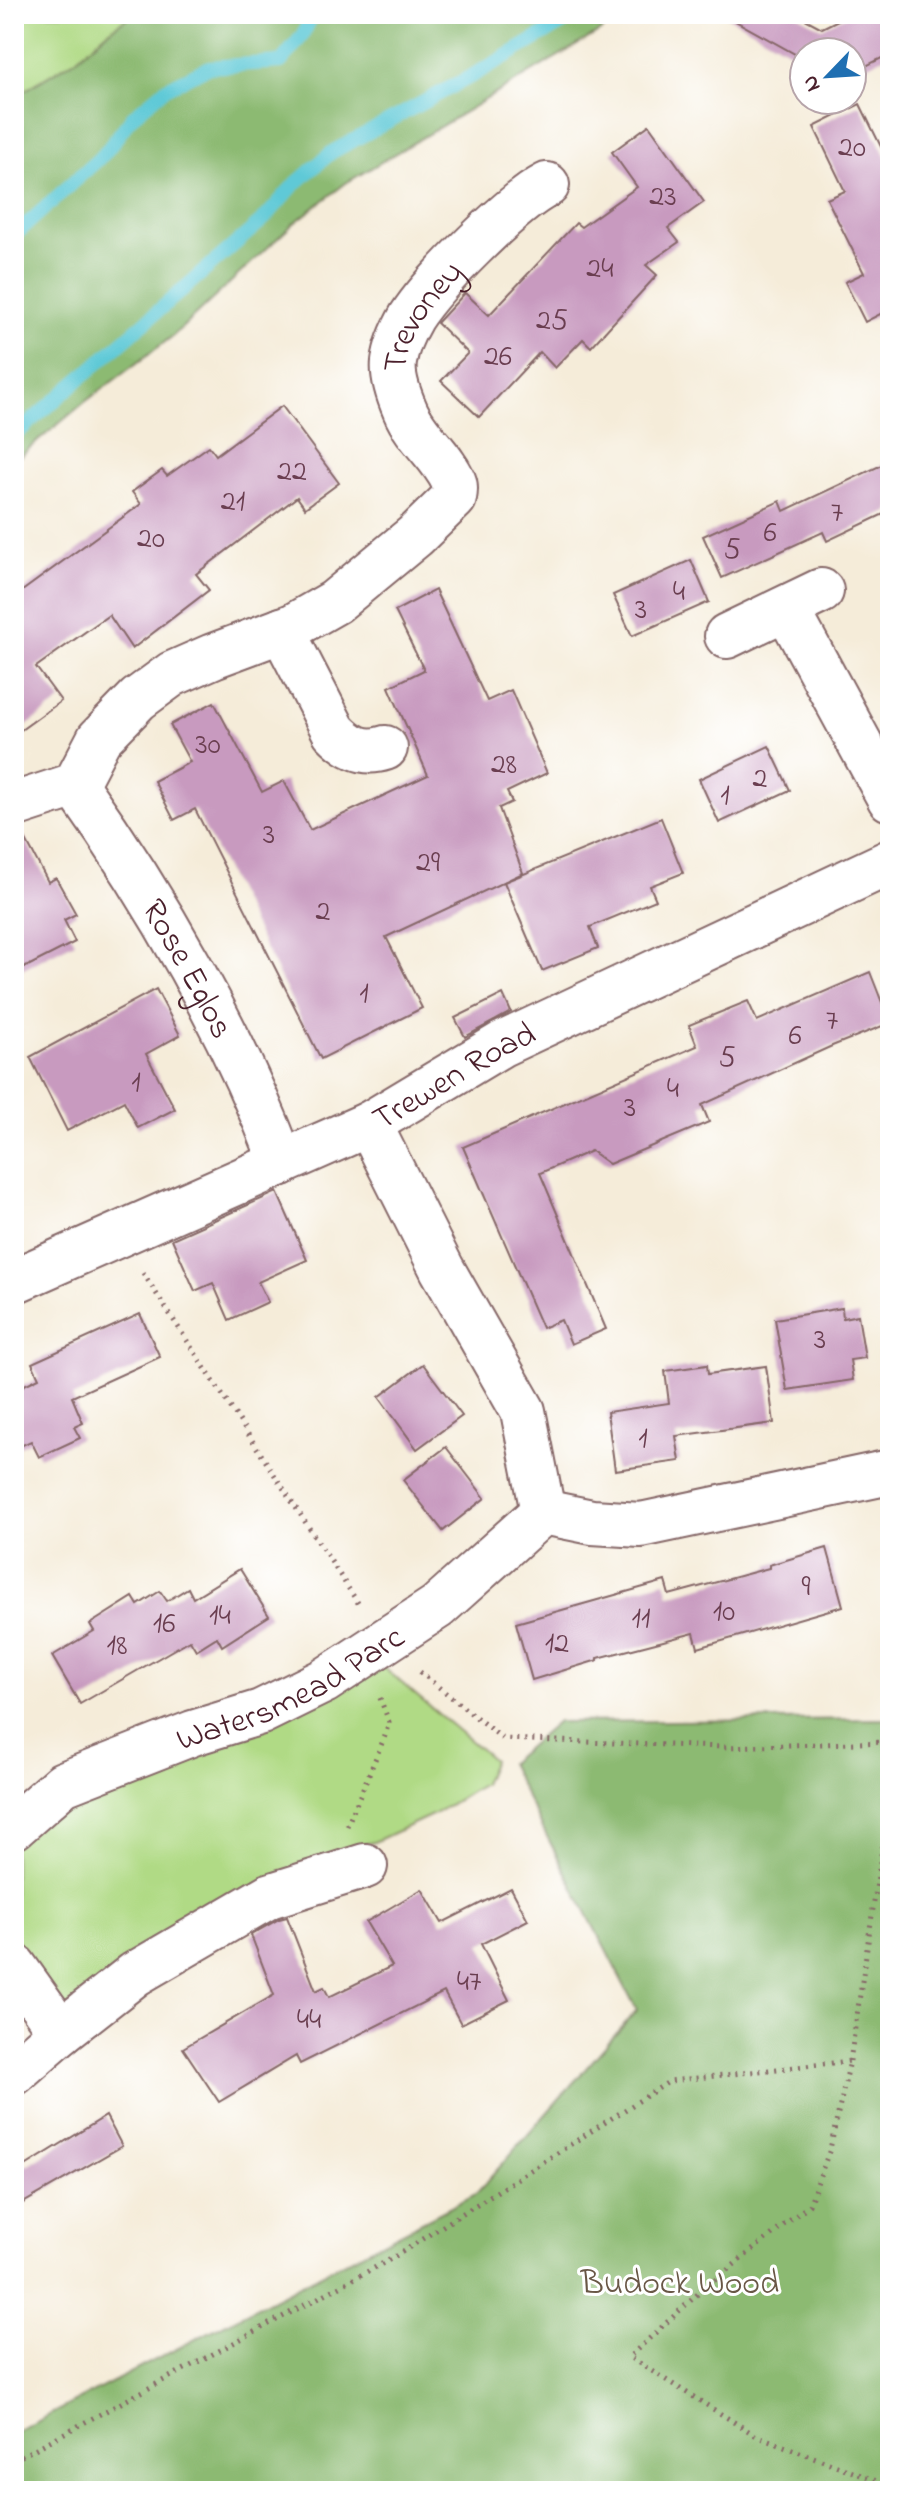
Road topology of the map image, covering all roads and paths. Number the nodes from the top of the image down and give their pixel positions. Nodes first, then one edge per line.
1 (547, 185) dead end
2 (282, 630) junction
3 (727, 636) dead end
4 (385, 748) dead end
5 (75, 785) junction
6 (890, 799) edge
7 (14, 805) edge
8 (890, 862) edge
9 (369, 1124) junction
10 (282, 1163) junction
11 (14, 1281) edge
12 (890, 1472) edge
13 (543, 1512) junction
14 (352, 1663) junction
15 (890, 1796) edge
16 (14, 1827) edge
17 (352, 1870) joint
18 (14, 1966) edge
19 (61, 2032) junction
20 (850, 2061) junction
21 (14, 2073) edge
22 (14, 2460) edge
23 (890, 2486) edge

1 - 2 street, Trevoney
2 - 4 street
2 - 5 street, Trevoney
3 - 6 street
5 - 7 street
5 - 10 street, Rose Eglos
8 - 9 street, Trewen Road
9 - 10 street, Trewen Road
9 - 13 street
10 - 11 street, Trewen Road
12 - 13 street
13 - 14 street, Watersmead Parc
14 - 16 street, Watersmead Parc
14 - 17 path
15 - 20 path
17 - 19 street
18 - 19 street
19 - 21 street
20 - 22 path
20 - 23 path

